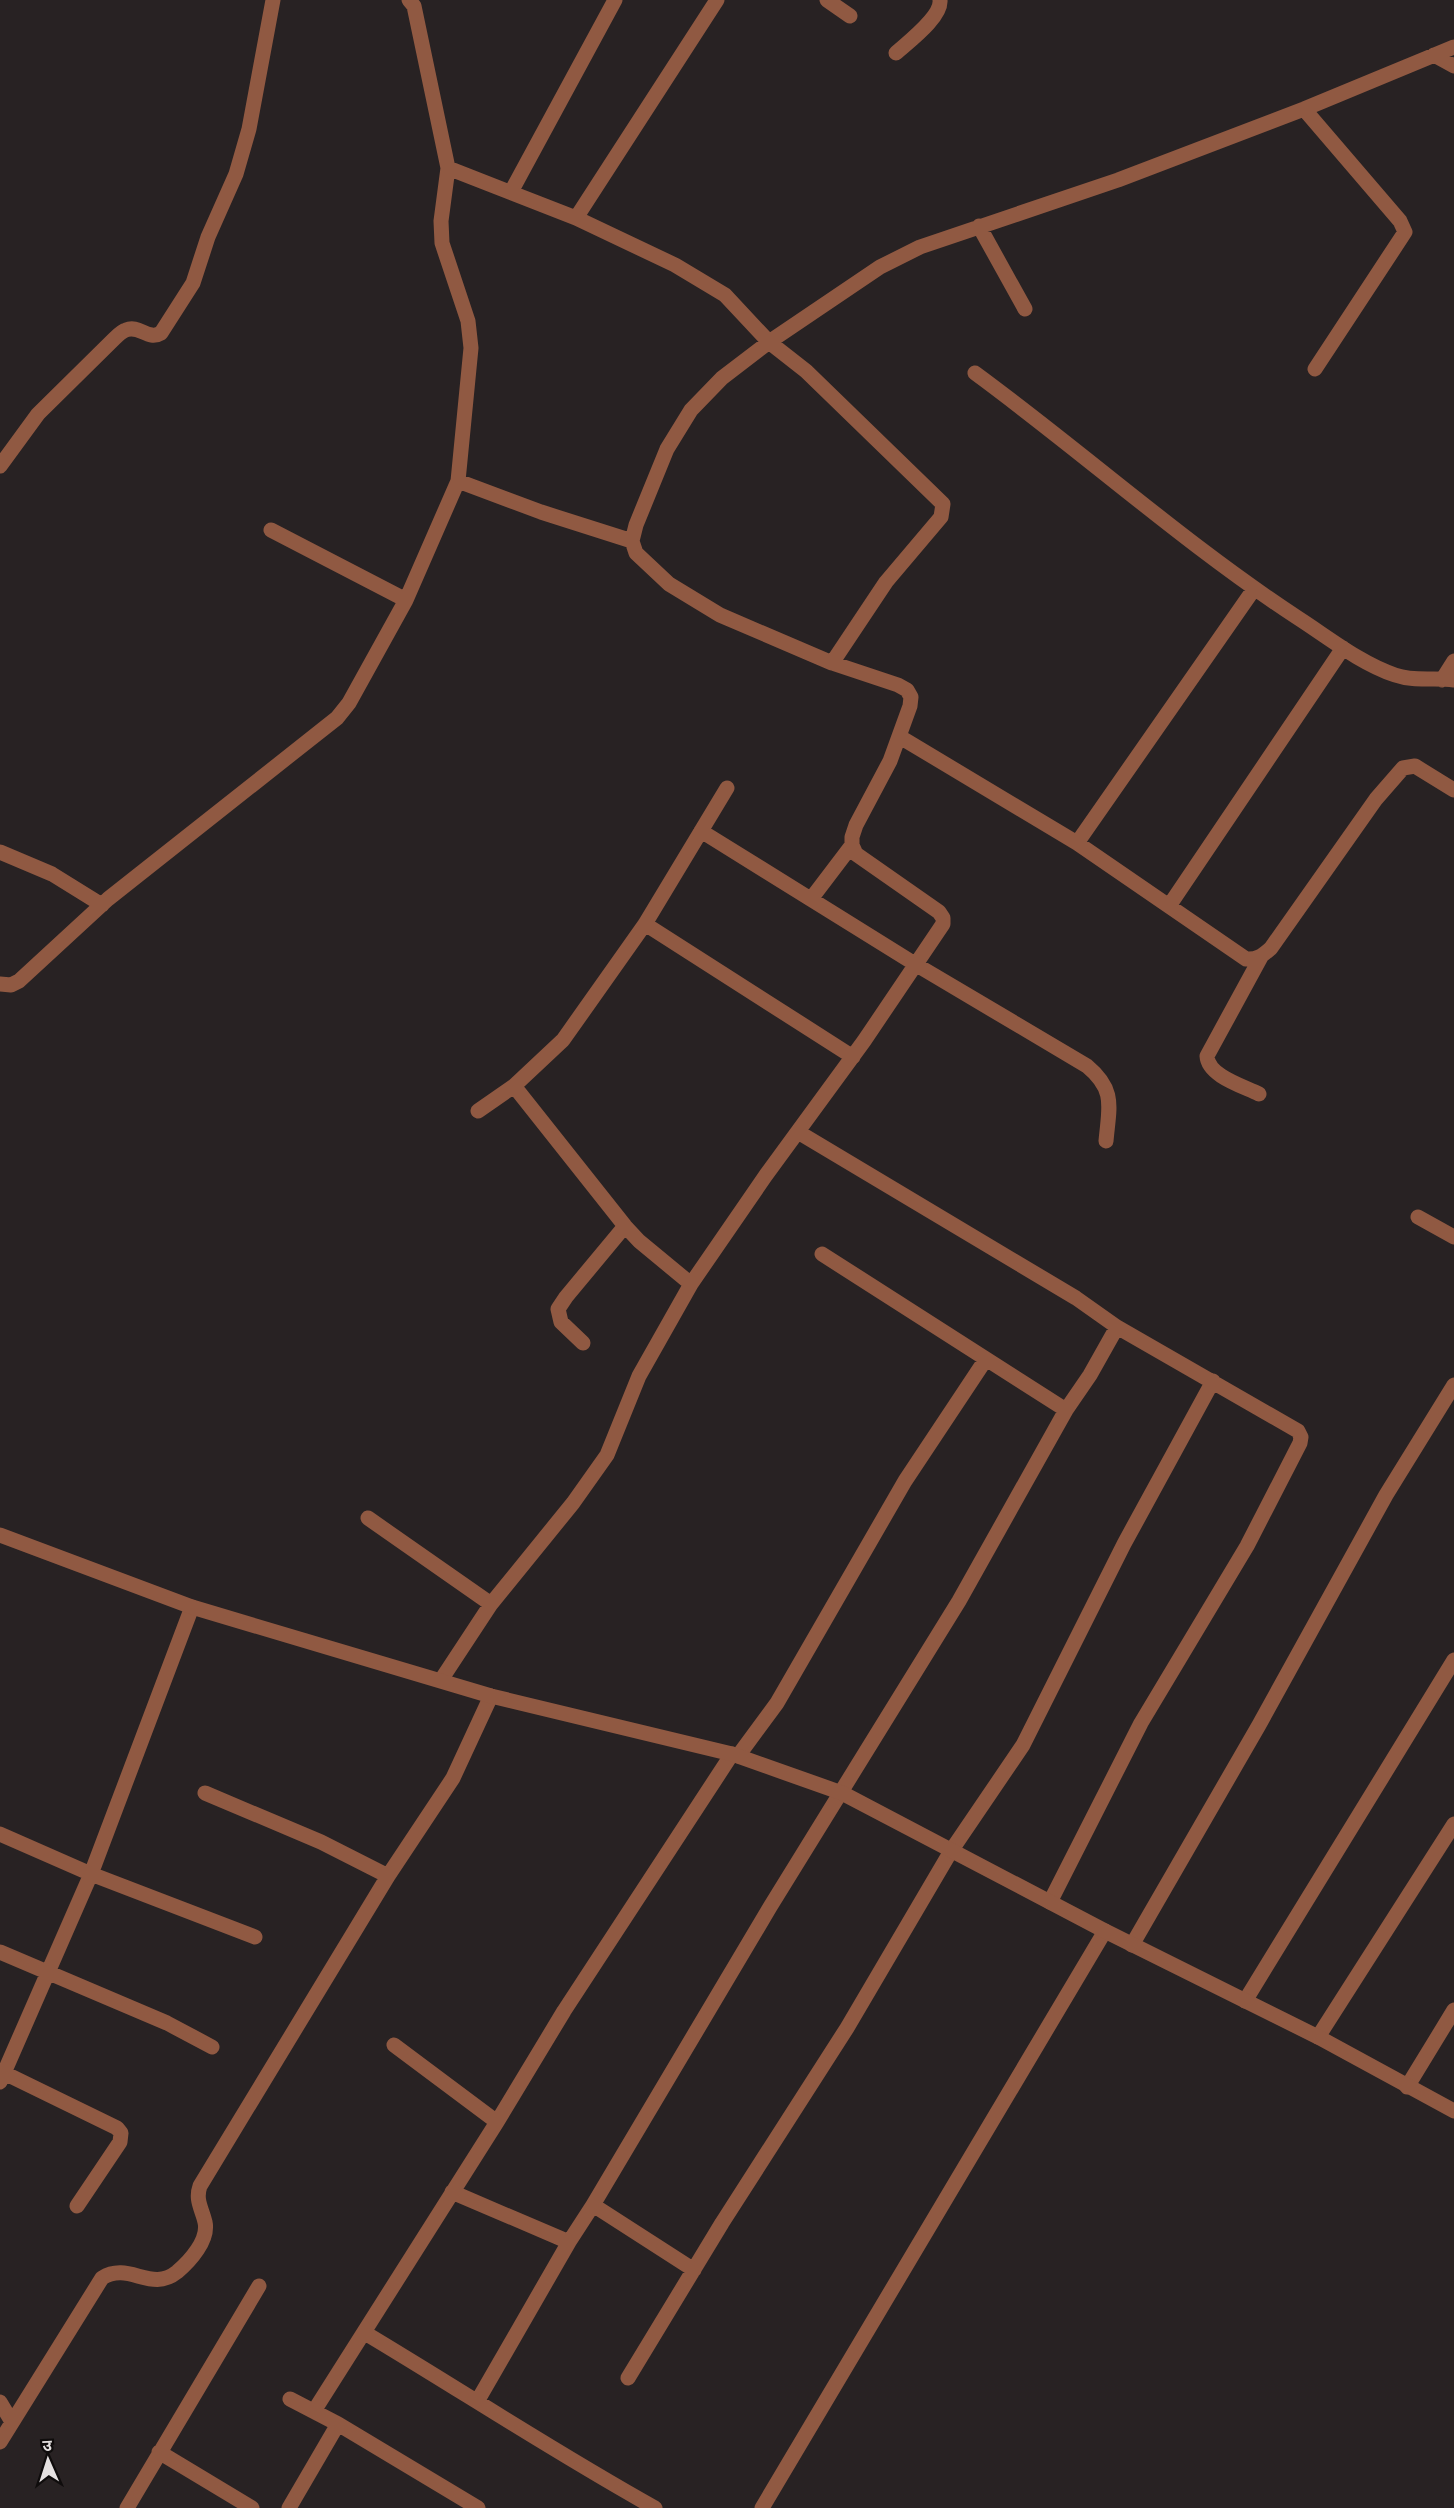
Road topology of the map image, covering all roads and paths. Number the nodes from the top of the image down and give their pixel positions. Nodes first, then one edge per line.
1 (273, 0) edge
2 (409, 0) edge
3 (615, 0) edge
4 (717, 0) edge
5 (827, 0) edge
6 (940, 0) edge
7 (850, 16) dead end
8 (1454, 47) edge
9 (896, 53) dead end
10 (1434, 55) junction
11 (1454, 66) edge
12 (1304, 109) junction
13 (448, 168) junction
14 (511, 192) junction
15 (576, 218) junction
16 (979, 226) junction
17 (1025, 309) dead end
18 (769, 342) junction
19 (1315, 369) dead end
20 (975, 373) dead end
21 (0, 466) edge
22 (459, 481) junction
23 (271, 530) dead end
24 (632, 541) junction
25 (1254, 589) junction
26 (406, 600) junction
27 (1343, 648) junction
28 (1454, 661) edge
29 (832, 663) junction
30 (1448, 680) edge
31 (900, 737) junction
32 (727, 788) dead end
33 (1454, 790) edge
34 (701, 831) junction
35 (1077, 843) junction
36 (852, 845) junction
37 (0, 852) edge
38 (811, 899) junction
39 (102, 905) junction
40 (1169, 906) junction
41 (645, 924) junction
42 (1261, 957) junction
43 (915, 964) junction
44 (0, 984) edge
45 (853, 1057) junction
46 (514, 1086) junction
47 (1259, 1094) dead end
48 (478, 1112) dead end
49 (798, 1132) junction
50 (1107, 1141) dead end
51 (1418, 1217) dead end
52 (625, 1226) junction
53 (1454, 1238) edge
54 (822, 1254) dead end
55 (691, 1284) junction
56 (1117, 1327) junction
57 (583, 1343) dead end
58 (986, 1359) junction
59 (1213, 1380) junction
60 (1454, 1385) edge
61 (1066, 1410) junction
62 (368, 1518) dead end
63 (0, 1535) edge
64 (491, 1604) junction
65 (192, 1607) junction
66 (1454, 1660) edge
67 (441, 1680) junction
68 (491, 1696) junction
69 (735, 1755) junction
70 (205, 1793) dead end
71 (842, 1793) junction
72 (1454, 1824) edge
73 (0, 1834) edge
74 (951, 1851) junction
75 (91, 1874) junction
76 (388, 1876) junction
77 (1050, 1902) junction
78 (1105, 1931) junction
79 (255, 1937) dead end
80 (1132, 1945) junction
81 (0, 1953) edge
82 (48, 1972) junction
83 (1245, 2001) junction
84 (1454, 2010) edge
85 (1318, 2037) junction
86 (394, 2045) dead end
87 (212, 2047) dead end
88 (2, 2076) edge
89 (1407, 2087) junction
90 (1454, 2112) edge
91 (497, 2122) junction
92 (452, 2192) junction
93 (593, 2205) junction
94 (77, 2206) dead end
95 (569, 2242) junction
96 (694, 2270) junction
97 (259, 2286) dead end
98 (364, 2333) junction
99 (628, 2378) dead end
100 (290, 2399) dead end
101 (478, 2400) junction
102 (0, 2402) edge
103 (314, 2411) junction
104 (12, 2422) junction
105 (338, 2424) junction
106 (0, 2442) edge
107 (159, 2452) junction
108 (127, 2508) edge
109 (252, 2508) edge
110 (289, 2508) edge
111 (478, 2508) edge
112 (655, 2508) edge
113 (762, 2508) edge

1 - 21 street
2 - 13 street
3 - 14 street
4 - 15 street
5 - 7 street
6 - 9 street
8 - 10 street
10 - 11 street
10 - 12 street
12 - 16 street
12 - 19 street
13 - 14 street
13 - 22 street
14 - 15 street
15 - 18 street
16 - 17 street
16 - 18 street
18 - 24 street
18 - 29 street
20 - 25 street
22 - 24 street
22 - 26 street
23 - 26 street
24 - 29 street
25 - 27 street
25 - 35 street
26 - 39 street
27 - 30 street
27 - 40 street
28 - 30 street
29 - 31 street
31 - 35 street
31 - 36 street
32 - 34 street
33 - 42 street
34 - 38 street
34 - 41 street
35 - 40 street
36 - 38 street
36 - 43 street
37 - 39 street
38 - 43 street
39 - 44 street
40 - 42 street
41 - 45 street
41 - 46 street
42 - 47 street
43 - 45 street
43 - 50 street
45 - 49 street
46 - 48 street
46 - 52 street
49 - 55 street
49 - 56 street
51 - 53 street
52 - 55 street
52 - 57 street
54 - 58 street
55 - 64 street
56 - 59 street
56 - 61 street
58 - 61 street
58 - 69 street
59 - 74 street
59 - 77 street
60 - 80 street
61 - 71 street
62 - 64 street
63 - 65 street
64 - 67 street
65 - 67 street
65 - 75 street
66 - 83 street
67 - 68 street
68 - 69 street
68 - 76 street
69 - 71 street
69 - 91 street
70 - 76 street
71 - 74 street
71 - 93 street
72 - 85 street
73 - 75 street
74 - 77 street
74 - 96 street
75 - 79 street
75 - 82 street
76 - 104 street
77 - 78 street
78 - 80 street
78 - 113 street
80 - 83 street
81 - 82 street
82 - 87 street
82 - 88 street
83 - 85 street
84 - 89 street
85 - 89 street
86 - 91 street
88 - 94 street
89 - 90 street
91 - 92 street
92 - 95 street
92 - 98 street
93 - 95 street
93 - 96 street
95 - 101 street
96 - 99 street
97 - 107 street
98 - 101 street
98 - 103 street
100 - 103 street
101 - 112 street
102 - 104 street
103 - 105 street
104 - 106 street
105 - 110 street
105 - 111 street
107 - 108 street
107 - 109 street

